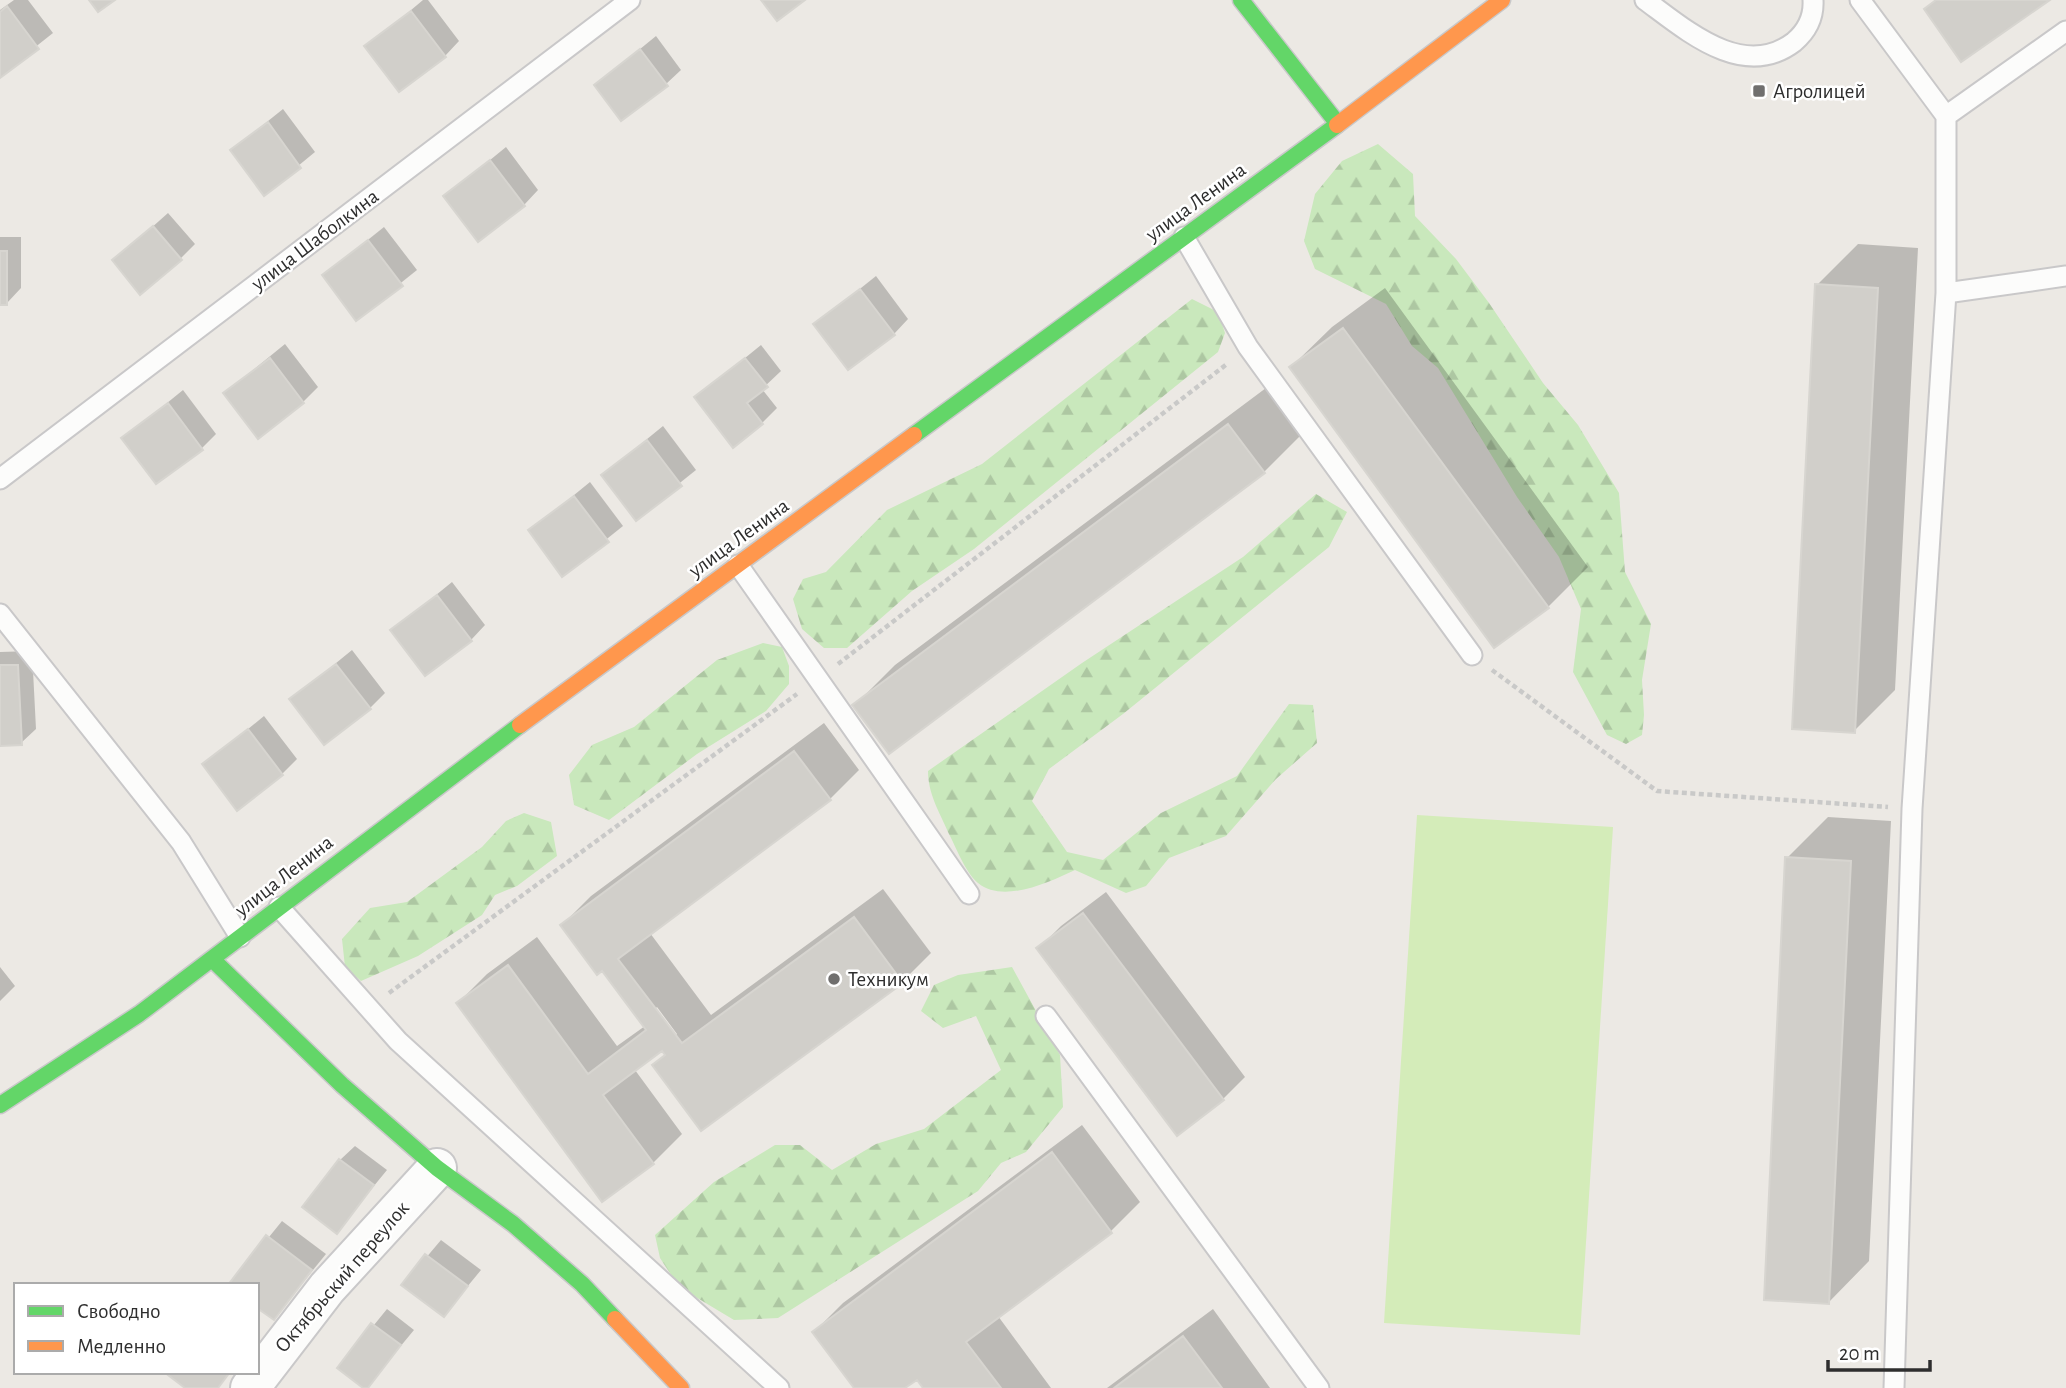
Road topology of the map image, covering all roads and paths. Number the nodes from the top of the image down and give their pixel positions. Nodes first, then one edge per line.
1 (630, 0) edge
2 (1241, 0) edge
3 (1502, 0) edge
4 (1645, 0) edge
5 (1813, 0) edge
6 (1860, 0) edge
7 (2066, 31) edge
8 (1946, 116) junction
9 (1338, 124) junction
10 (1184, 237) junction
11 (2066, 276) edge
12 (1946, 293) junction
13 (0, 480) edge
14 (738, 565) junction
15 (0, 614) edge
16 (1472, 654) joint
17 (1912, 809) junction
18 (969, 894) dead end
19 (279, 907) junction
20 (240, 937) junction
21 (212, 959) junction
22 (1046, 1016) dead end
23 (0, 1105) edge
24 (437, 1168) junction
25 (250, 1388) edge
26 (681, 1388) edge
27 (779, 1388) edge
28 (1319, 1388) edge
29 (1895, 1388) edge

1 - 13 lane, улица Шаболкина
2 - 9 main road
3 - 9 main road, улица Ленина
4 - 5 lane
6 - 8 lane
7 - 8 lane
8 - 12 lane
9 - 10 main road, улица Ленина
10 - 14 main road, улица Ленина
10 - 16 lane
11 - 12 lane
12 - 17 lane
14 - 18 lane
14 - 19 main road, улица Ленина
15 - 20 lane
16 - 17 path
17 - 29 lane
19 - 20 main road, улица Ленина
19 - 27 lane
20 - 21 main road, улица Ленина
21 - 23 main road, улица Ленина
21 - 24 main road
22 - 28 lane
24 - 25 street, Октябрьский переулок
24 - 26 main road

